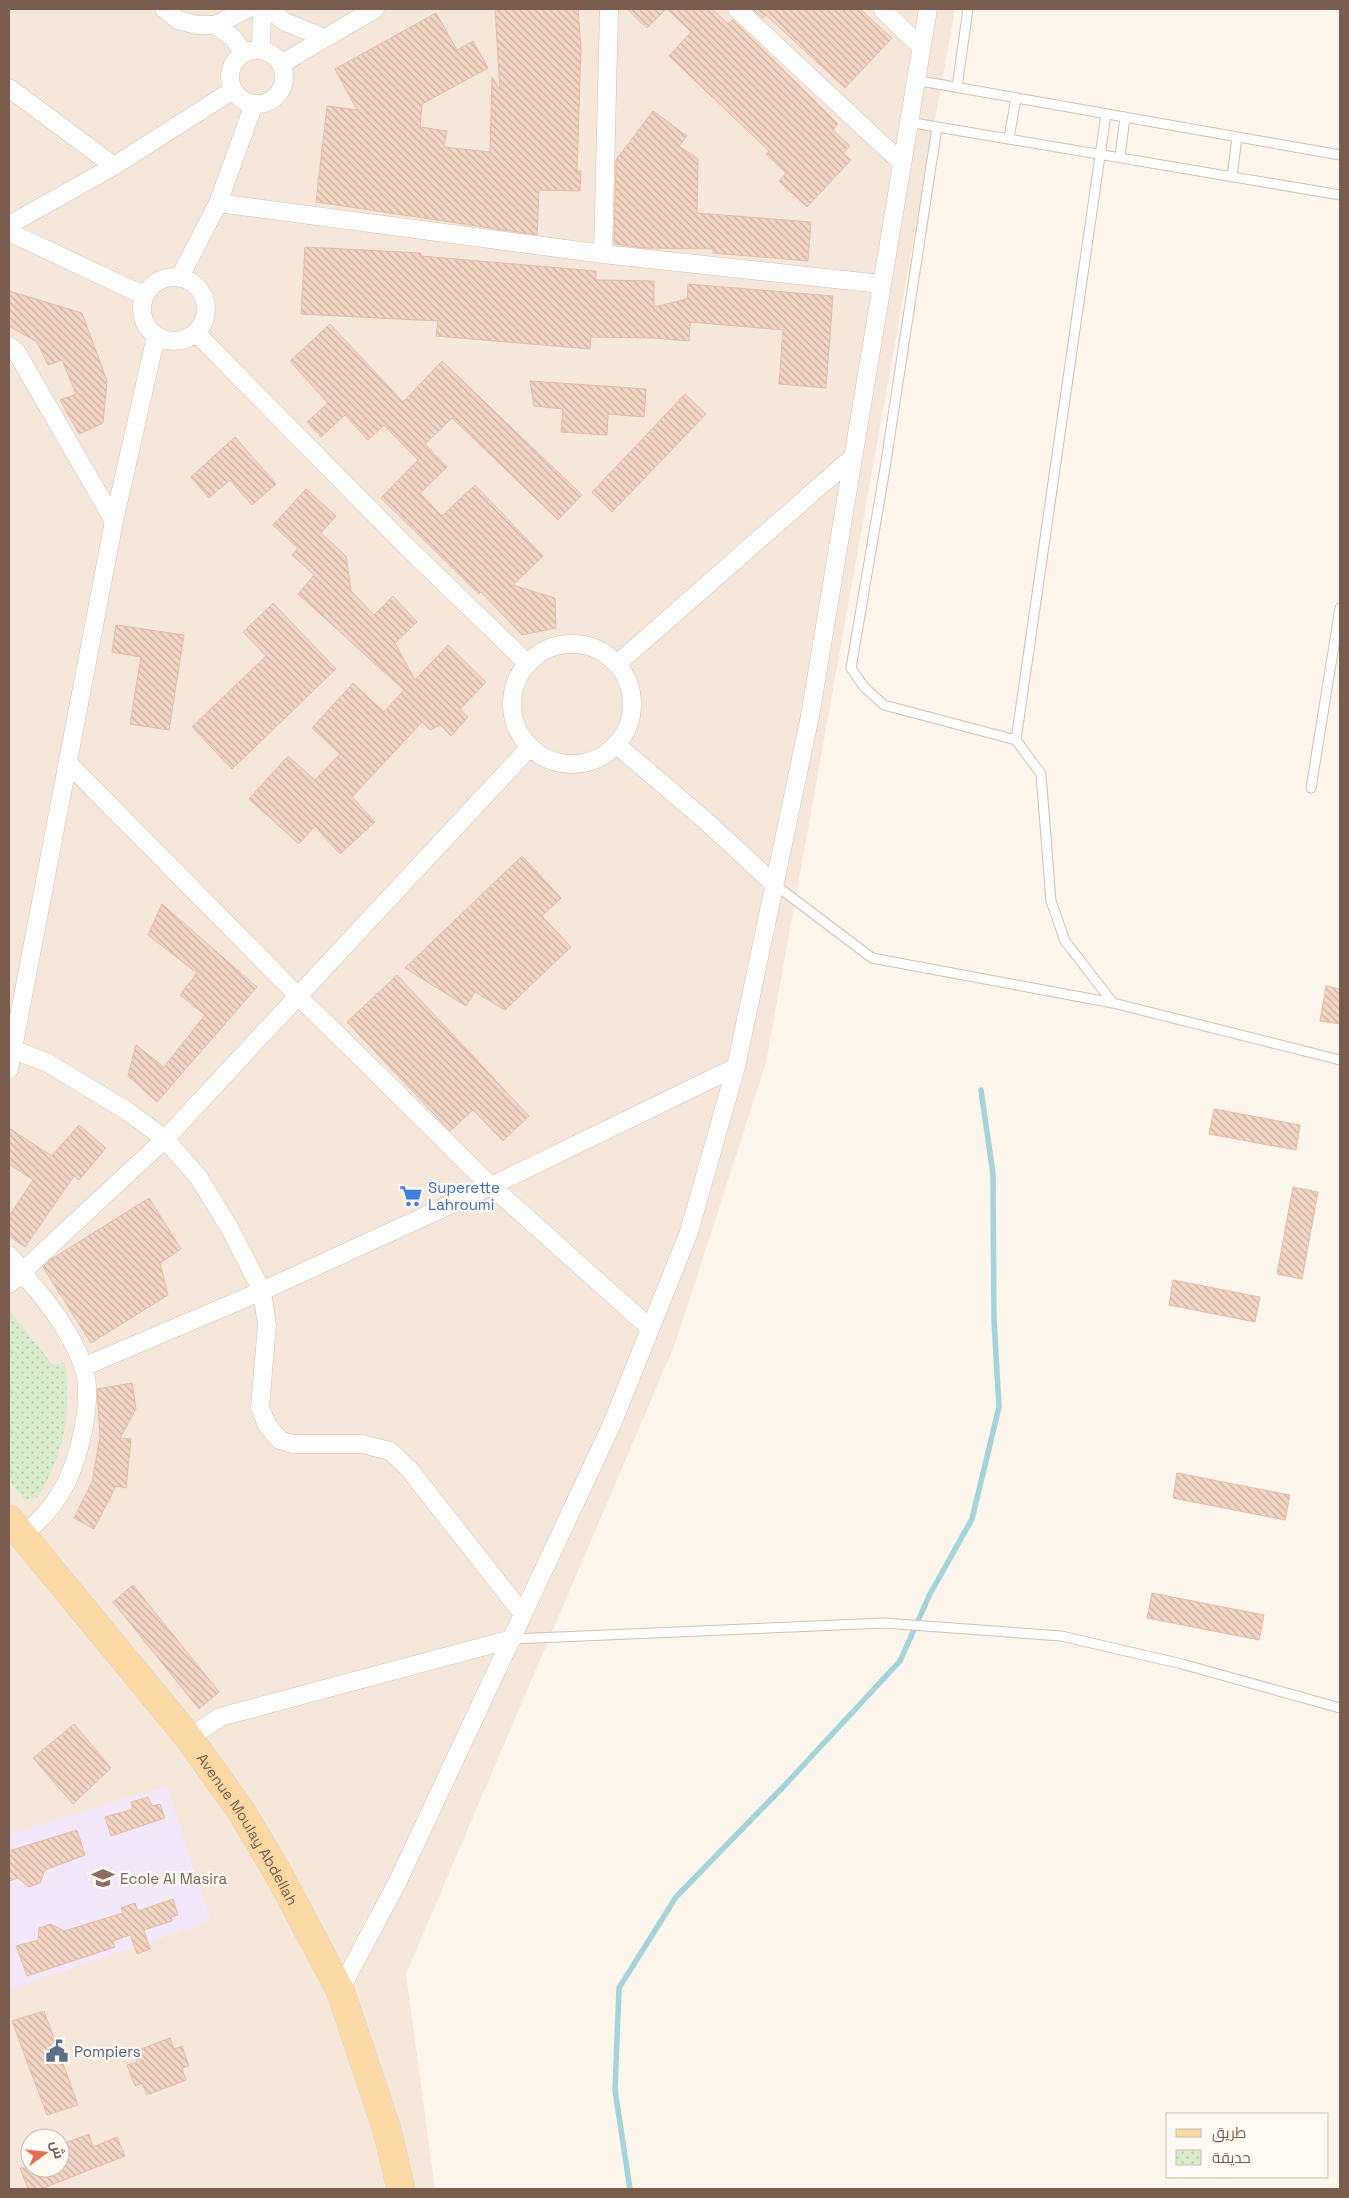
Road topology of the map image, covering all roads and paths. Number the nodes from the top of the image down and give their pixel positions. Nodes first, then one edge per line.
1 (164, 9) edge
2 (247, 9) edge
3 (262, 9) edge
4 (269, 9) edge
5 (375, 9) edge
6 (609, 9) edge
7 (737, 9) edge
8 (882, 9) edge
9 (928, 9) edge
10 (968, 9) edge
11 (216, 25) junction
12 (325, 38) junction
13 (921, 47) junction
14 (252, 51) junction
15 (281, 64) junction
16 (914, 80) junction
17 (956, 87) junction
18 (9, 88) edge
19 (233, 90) junction
20 (1016, 98) junction
21 (254, 104) junction
22 (1106, 114) junction
23 (1124, 117) junction
24 (907, 122) junction
25 (937, 126) junction
26 (1237, 137) junction
27 (1009, 138) junction
28 (1099, 154) junction
29 (1340, 155) edge
30 (1120, 157) junction
31 (901, 162) junction
32 (114, 166) junction
33 (1232, 177) junction
34 (1340, 195) edge
35 (218, 203) junction
36 (9, 225) edge
37 (9, 232) edge
38 (603, 254) junction
39 (180, 277) junction
40 (881, 284) junction
41 (144, 296) junction
42 (196, 333) junction
43 (156, 336) junction
44 (9, 346) edge
45 (853, 457) junction
46 (114, 521) junction
47 (1340, 608) edge
48 (528, 664) junction
49 (617, 664) junction
50 (1016, 740) junction
51 (617, 745) junction
52 (530, 747) junction
53 (69, 764) junction
54 (1311, 788) dead end
55 (774, 884) junction
56 (298, 996) junction
57 (1113, 1003) junction
58 (11, 1049) edge
59 (1340, 1060) edge
60 (736, 1067) junction
61 (9, 1069) edge
62 (165, 1139) junction
63 (492, 1186) junction
64 (9, 1255) edge
65 (22, 1272) junction
66 (9, 1284) edge
67 (262, 1291) junction
68 (650, 1328) junction
69 (83, 1367) junction
70 (15, 1527) edge
71 (523, 1614) junction
72 (512, 1639) junction
73 (1340, 1708) edge
74 (189, 1738) junction
75 (340, 1990) junction
76 (402, 2189) edge

1 - 11 street
2 - 11 street
3 - 14 street
4 - 12 street
5 - 12 street
6 - 38 street
7 - 31 street
8 - 13 street
9 - 13 street
10 - 17 lane
11 - 14 street
12 - 15 street
13 - 16 street
14 - 15 street
14 - 19 street
15 - 21 street
16 - 17 lane
16 - 24 street
17 - 20 lane
18 - 32 street
19 - 21 street
19 - 32 street
20 - 22 lane
20 - 27 lane
21 - 35 street
22 - 23 lane
22 - 28 lane
23 - 26 lane
23 - 30 lane
24 - 25 lane
24 - 31 street
25 - 27 lane
25 - 50 lane
26 - 29 lane
26 - 33 lane
27 - 28 lane
28 - 30 lane
28 - 50 lane
30 - 33 lane
31 - 40 street
32 - 36 street
33 - 34 lane
35 - 38 street
35 - 39 street
37 - 41 street
38 - 40 street
39 - 41 street
39 - 42 street
40 - 45 street
41 - 43 street
42 - 43 street
42 - 48 street
43 - 46 street
44 - 46 street
45 - 49 street
45 - 55 street
46 - 53 street
47 - 54 lane
48 - 49 street
48 - 52 street
49 - 51 street
50 - 57 lane
51 - 52 street
51 - 55 street
52 - 56 street
53 - 56 street
53 - 58 street
55 - 57 lane
55 - 60 street
56 - 62 street
56 - 63 street
57 - 59 lane
58 - 61 street
58 - 62 street
60 - 63 street
60 - 68 street
62 - 65 street
62 - 67 street
63 - 67 street
63 - 68 street
64 - 65 street
65 - 66 street
65 - 69 street
67 - 69 street
67 - 71 street
68 - 71 street
69 - 70 street
70 - 74 main road, Avenue Moulay Abdellah
71 - 72 street
72 - 73 lane
72 - 74 street
72 - 75 street
74 - 75 main road, Avenue Moulay Abdellah
75 - 76 main road, Avenue Moulay Abdellah

